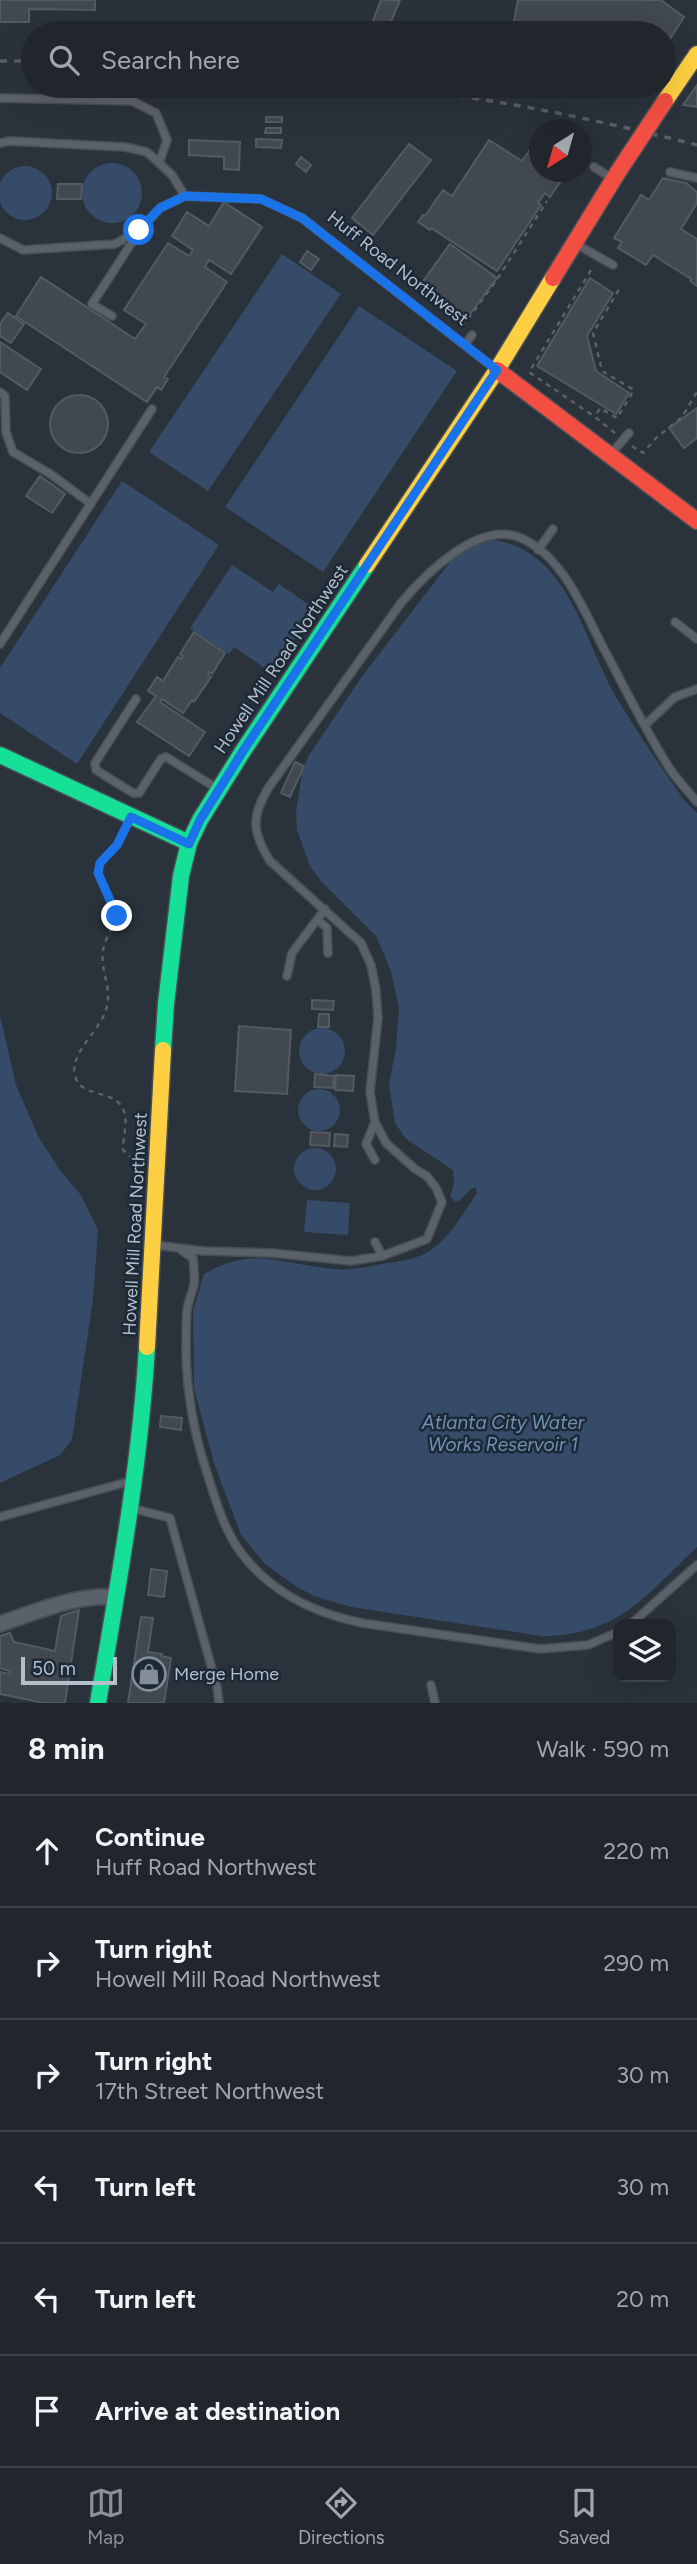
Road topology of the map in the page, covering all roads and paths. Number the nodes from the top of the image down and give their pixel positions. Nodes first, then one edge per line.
1 (697, 54) edge
2 (676, 85) edge
3 (0, 98) edge
4 (667, 98) edge
5 (0, 143) edge
6 (160, 161) junction
7 (594, 167) dead end
8 (670, 172) dead end
9 (616, 175) junction
10 (697, 178) edge
11 (185, 196) junction
12 (547, 201) dead end
13 (139, 230) junction
14 (0, 238) edge
15 (575, 244) junction
16 (613, 265) dead end
17 (591, 271) dead end
18 (402, 283) dead end
19 (621, 286) dead end
20 (396, 291) junction
21 (112, 316) dead end
22 (462, 327) dead end
23 (472, 335) dead end
24 (465, 345) junction
25 (497, 370) junction
26 (0, 392) edge
27 (697, 392) edge
28 (152, 409) dead end
29 (595, 417) junction
30 (629, 433) dead end
31 (624, 440) junction
32 (609, 448) junction
33 (91, 504) junction
34 (697, 521) edge
35 (553, 529) dead end
36 (538, 550) junction
37 (675, 622) dead end
38 (697, 639) edge
39 (0, 644) edge
40 (697, 689) edge
41 (136, 699) dead end
42 (645, 725) junction
43 (0, 755) edge
44 (219, 789) junction
45 (697, 802) edge
46 (131, 817) junction
47 (189, 844) junction
48 (325, 909) junction
49 (318, 920) junction
50 (328, 953) dead end
51 (287, 976) dead end
52 (375, 1122) junction
53 (375, 1160) dead end
54 (158, 1179) junction
55 (374, 1242) dead end
56 (154, 1245) junction
57 (178, 1247) junction
58 (382, 1256) junction
59 (135, 1479) junction
60 (131, 1508) junction
61 (0, 1517) edge
62 (697, 1565) edge
63 (115, 1597) junction
64 (637, 1619) edge
65 (0, 1624) edge
66 (613, 1634) edge
67 (431, 1685) dead end
68 (98, 1703) edge
69 (219, 1703) edge
70 (435, 1703) edge

1 - 2 main road, Howell Mill Road Northwest, bridge
3 - 6 lane
4 - 9 main road, Howell Mill Road Northwest, bridge
5 - 6 lane
6 - 11 lane
7 - 9 lane
8 - 10 lane
9 - 15 main road, Howell Mill Road Northwest
11 - 13 lane
11 - 20 lane, Huff Road Northwest
12 - 22 path
13 - 14 lane
13 - 21 lane
15 - 16 lane
15 - 25 main road, Howell Mill Road Northwest
17 - 29 path
18 - 20 lane
19 - 29 path
20 - 24 lane, Huff Road Northwest
23 - 24 lane
24 - 25 lane, Huff Road Northwest
25 - 32 main road, Huff Road Northwest
25 - 44 main road, Howell Mill Road Northwest
26 - 33 lane
27 - 31 path
28 - 33 lane
29 - 32 path
30 - 31 lane
31 - 32 lane
32 - 34 main road, Huff Road Northwest
33 - 39 lane
35 - 36 lane
36 - 42 lane
36 - 48 lane
37 - 38 lane
40 - 42 lane
41 - 44 lane
42 - 45 lane
43 - 46 main road
44 - 47 main road, Howell Mill Road Northwest
46 - 47 main road
46 - 54 path
47 - 54 main road, Howell Mill Road Northwest
48 - 49 lane
48 - 52 lane
49 - 50 lane
49 - 51 lane
52 - 53 lane
52 - 58 lane
54 - 56 main road, Howell Mill Road Northwest
55 - 58 lane
56 - 57 lane
56 - 59 main road, Howell Mill Road Northwest
57 - 58 lane
57 - 66 lane
59 - 60 main road, Howell Mill Road Northwest
59 - 61 lane
60 - 63 main road, Howell Mill Road Northwest
60 - 69 lane
62 - 64 lane
63 - 65 street
63 - 68 main road, Howell Mill Road Northwest
67 - 70 lane

